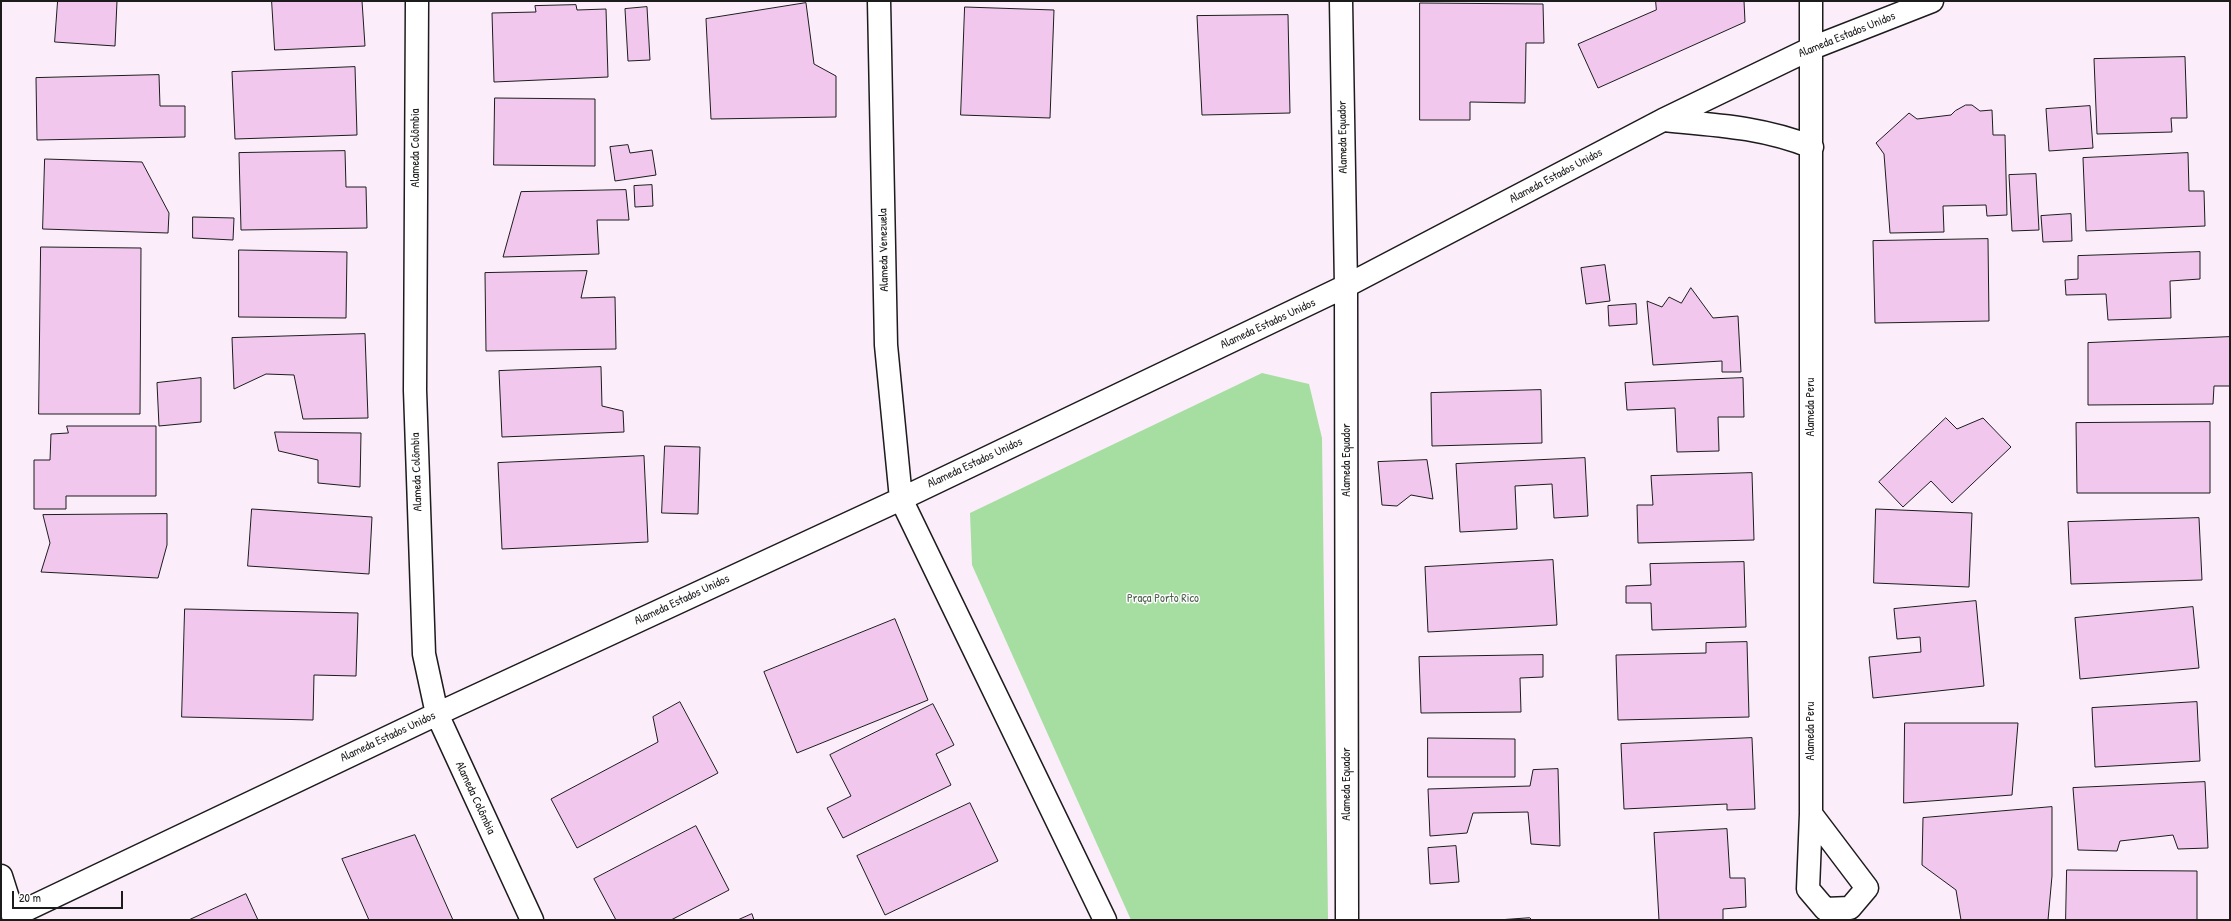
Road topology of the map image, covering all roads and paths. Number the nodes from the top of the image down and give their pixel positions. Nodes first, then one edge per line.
1 (417, 1) edge
2 (879, 1) edge
3 (1341, 1) edge
4 (1811, 1) edge
5 (1932, 1) edge
6 (1812, 48) junction
7 (1663, 120) junction
8 (1812, 147) junction
9 (1346, 286) junction
10 (901, 499) junction
11 (437, 714) junction
12 (1811, 814) dead end
13 (1, 876) edge
14 (14, 918) edge
15 (532, 920) edge
16 (1105, 920) edge
17 (1347, 920) edge

1 - 11 street, Alameda Colômbia
2 - 10 street, Alameda Venezuela
3 - 9 street, Alameda Equador
4 - 6 street, Alameda Peru
5 - 6 street, Alameda Estados Unidos
6 - 7 street, Alameda Estados Unidos
6 - 8 street, Alameda Peru
7 - 8 street
7 - 9 street, Alameda Estados Unidos
8 - 12 street, Alameda Peru
9 - 10 street, Alameda Estados Unidos
9 - 17 street, Alameda Equador
10 - 11 street, Alameda Estados Unidos
10 - 16 street
11 - 14 street, Alameda Estados Unidos
11 - 15 street, Alameda Colômbia
13 - 14 street

